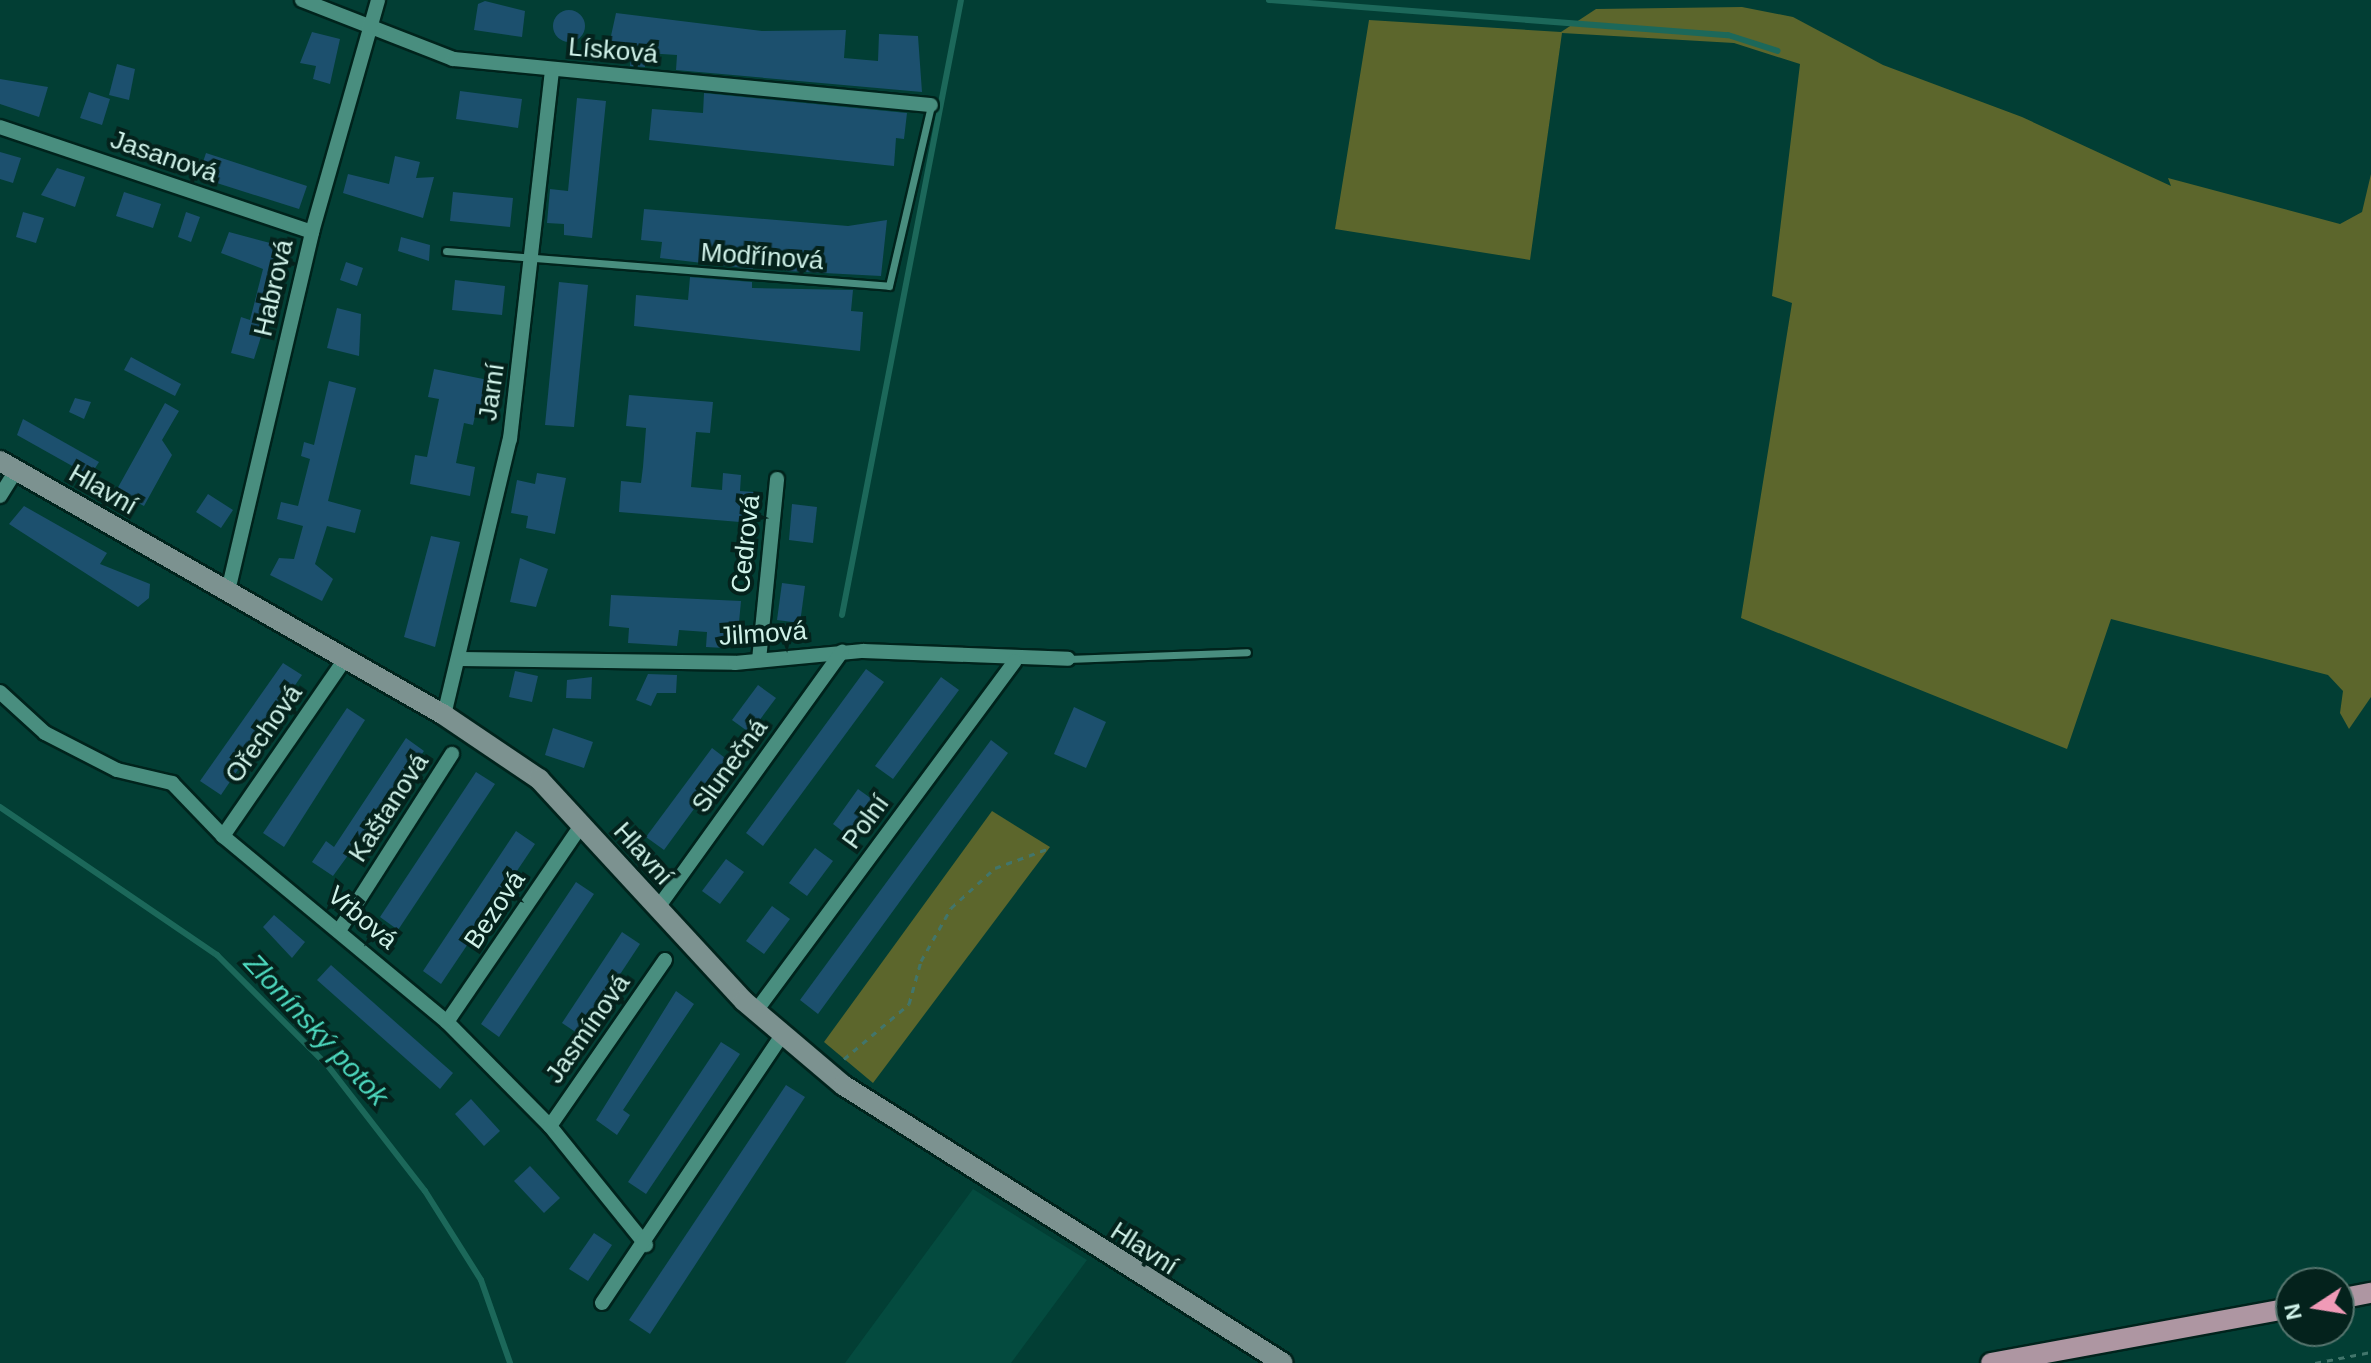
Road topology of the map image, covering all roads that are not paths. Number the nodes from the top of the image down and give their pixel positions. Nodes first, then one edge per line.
1 (302, 0) edge
2 (378, 0) edge
3 (374, 25) junction
4 (552, 69) junction
5 (931, 105) joint
6 (0, 127) edge
7 (312, 232) junction
8 (446, 251) dead end
9 (533, 260) junction
10 (8, 466) edge
11 (777, 479) dead end
12 (0, 496) edge
13 (228, 591) junction
14 (842, 652) junction
15 (1247, 652) dead end
16 (345, 659) junction
17 (460, 659) junction
18 (1068, 659) joint
19 (759, 660) junction
20 (1015, 661) junction
21 (0, 692) edge
22 (444, 715) junction
23 (452, 754) dead end
24 (582, 824) junction
25 (223, 836) junction
26 (657, 909) junction
27 (340, 929) junction
28 (665, 960) dead end
29 (756, 1011) junction
30 (447, 1022) junction
31 (783, 1034) junction
32 (550, 1126) junction
33 (646, 1245) junction
34 (602, 1303) dead end
35 (2275, 1311) edge
36 (1283, 1363) edge
37 (1991, 1363) edge

1 - 3 street, Lísková
2 - 3 street, Habrová
3 - 4 street, Lísková
3 - 7 street, Habrová
4 - 5 street, Lísková
4 - 9 street, Jarní
5 - 9 lane, Modřínová
6 - 7 street, Jasanová
7 - 13 street, Habrová
8 - 9 lane, Modřínová
9 - 17 street, Jarní
10 - 12 street
10 - 13 street, Hlavní
11 - 19 street, Cedrová
13 - 16 street, Hlavní
14 - 19 street, Jilmová
14 - 20 street, Jilmová
14 - 26 street, Slunečná
15 - 18 lane
16 - 22 street, Hlavní
16 - 25 street, Ořechová
17 - 19 street, Jilmová
17 - 22 street, Jarní
18 - 20 street, Jilmová
20 - 29 street, Polní
21 - 25 street, Vrbová
22 - 24 street, Hlavní
23 - 27 street, Kaštanová
24 - 26 street, Hlavní
24 - 30 street, Bezová
25 - 27 street, Vrbová
26 - 29 street, Hlavní
27 - 30 street, Vrbová
28 - 32 street, Jasmínová
29 - 31 street, Hlavní
30 - 32 street, Vrbová
31 - 33 street
31 - 36 street, Hlavní
32 - 33 street, Vrbová
33 - 34 street
35 - 37 main road

